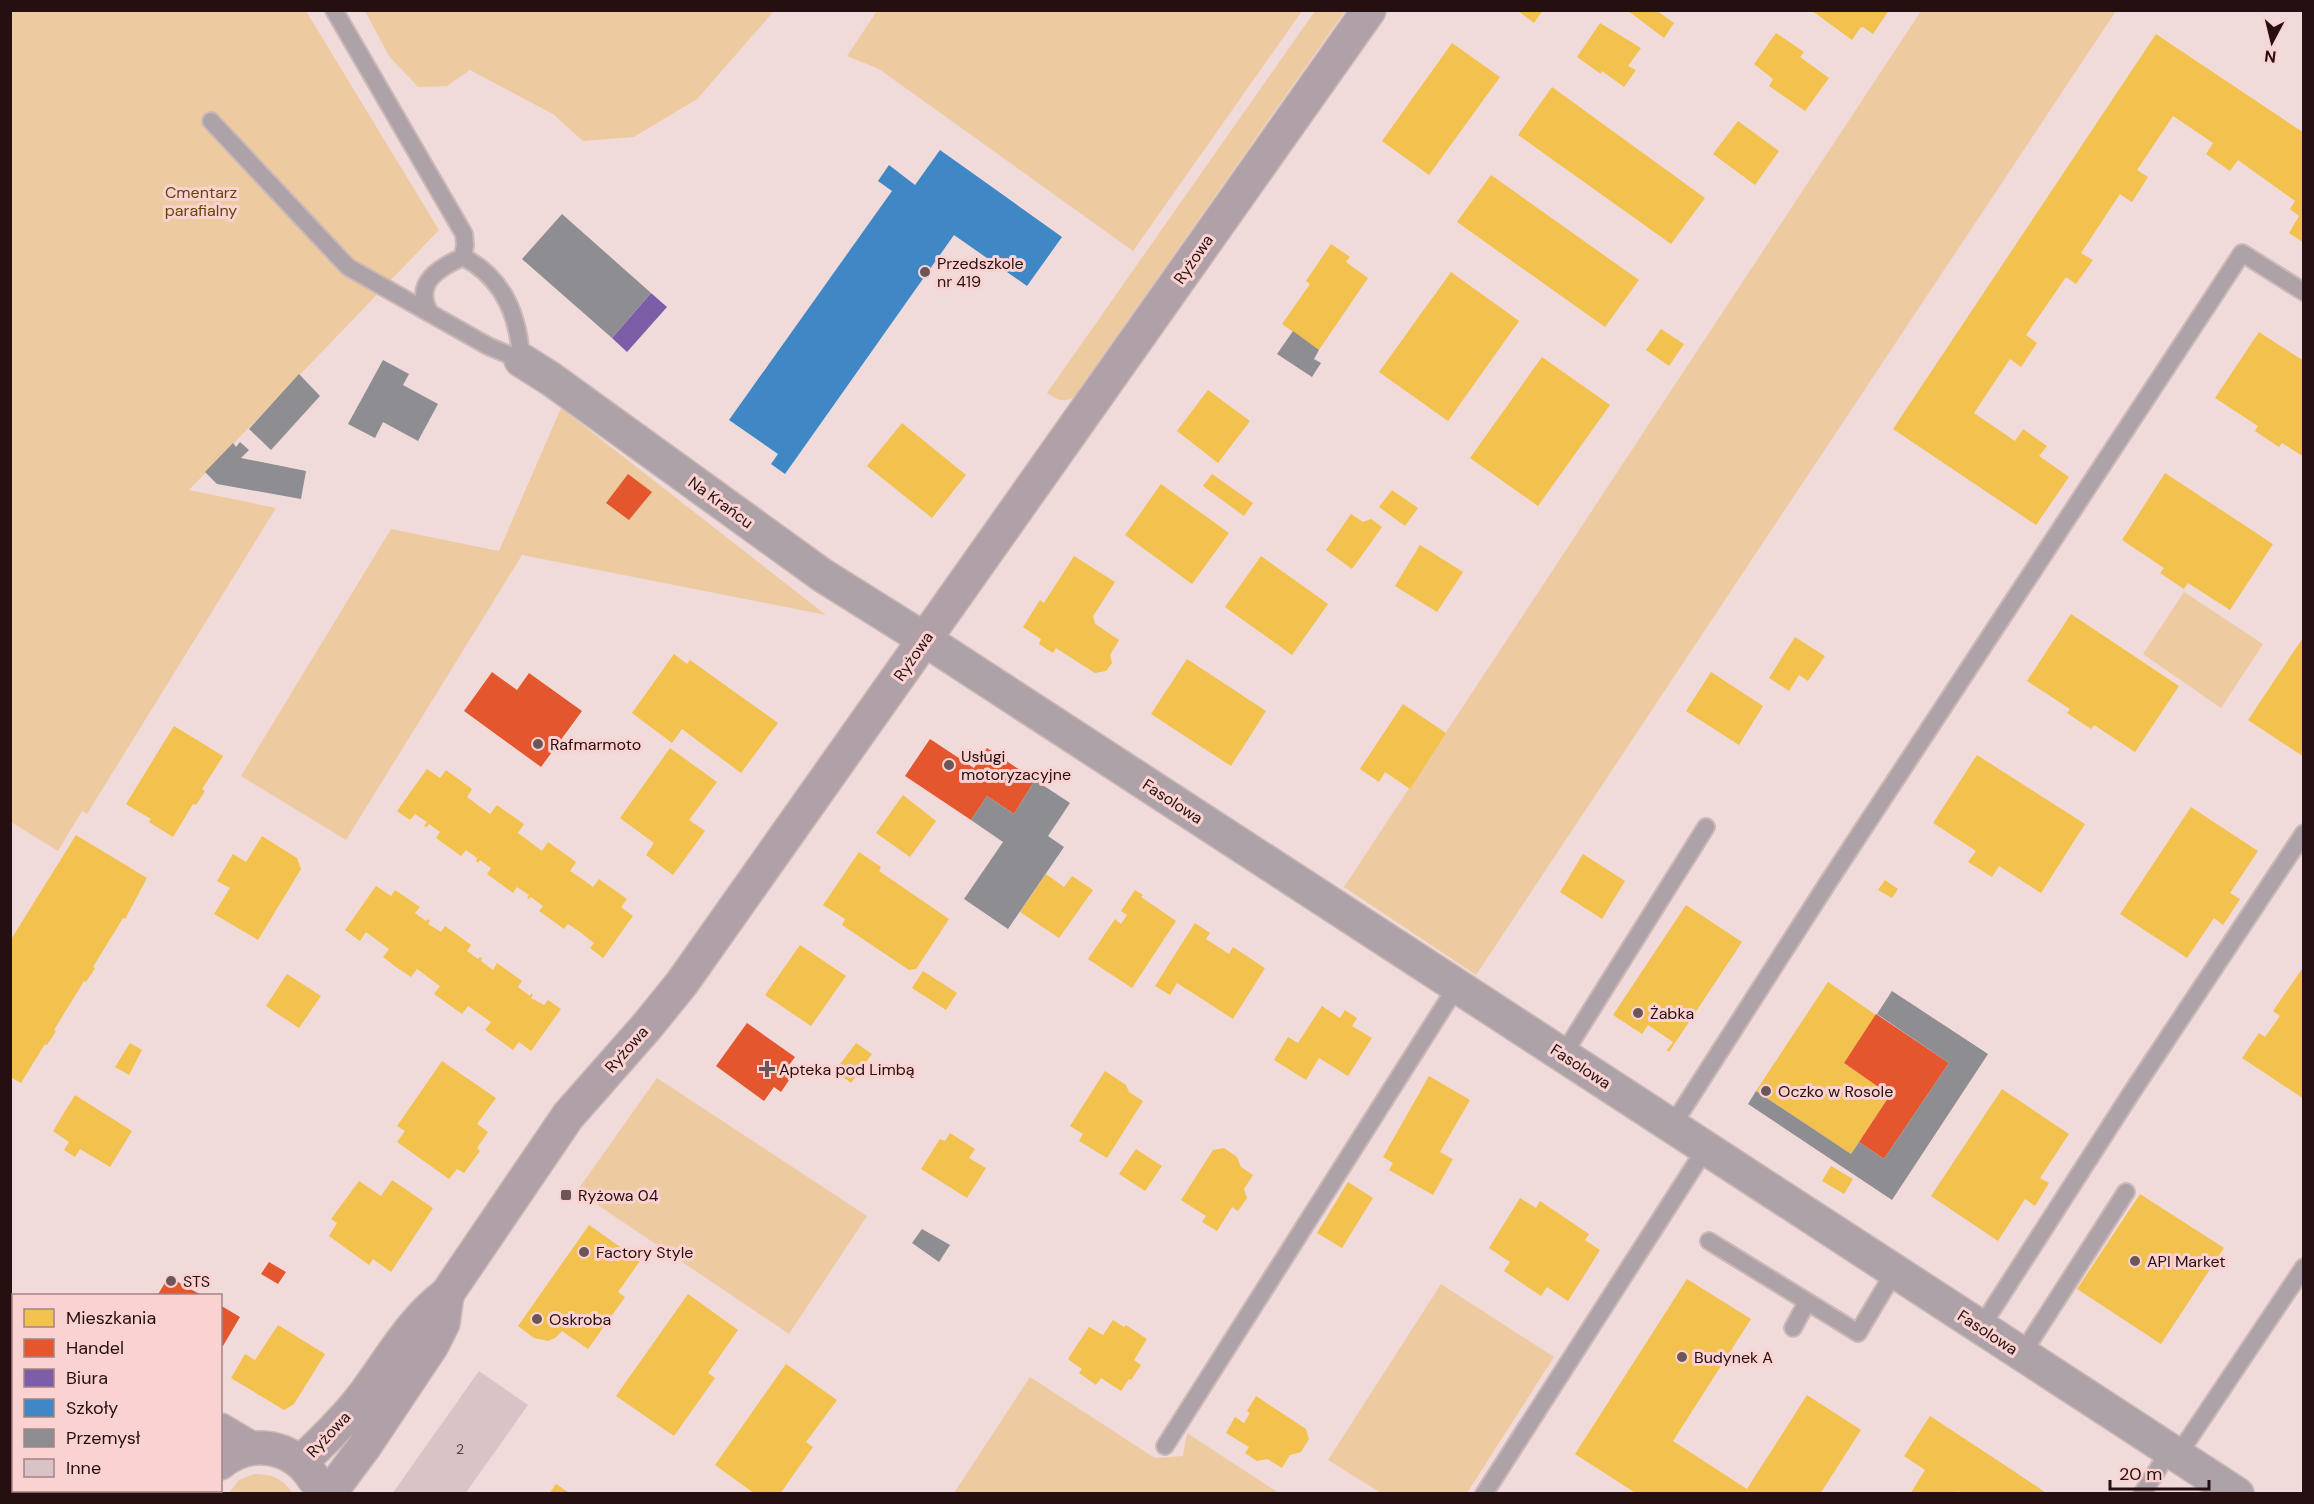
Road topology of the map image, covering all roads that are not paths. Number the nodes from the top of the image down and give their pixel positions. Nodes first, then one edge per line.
1 (334, 10) edge
2 (1369, 10) edge
3 (211, 121) dead end
4 (464, 257) junction
5 (2304, 292) edge
6 (430, 313) junction
7 (521, 360) junction
8 (924, 639) junction
9 (1706, 827) dead end
10 (2304, 833) edge
11 (1456, 986) junction
12 (1563, 1055) junction
13 (1672, 1126) junction
14 (1706, 1148) junction
15 (2126, 1192) dead end
16 (1709, 1241) dead end
17 (2304, 1267) edge
18 (1895, 1271) junction
19 (447, 1294) junction
20 (1807, 1302) junction
21 (1981, 1327) junction
22 (1793, 1328) dead end
23 (2022, 1354) junction
24 (222, 1431) edge
25 (1165, 1446) dead end
26 (250, 1448) junction
27 (2174, 1452) junction
28 (222, 1462) edge
29 (301, 1462) junction
30 (320, 1494) edge
31 (329, 1494) edge
32 (1485, 1494) edge
33 (2142, 1494) edge
34 (2237, 1494) edge

1 - 4 lane
2 - 8 street, Ryżowa
3 - 6 lane, Na Krańcu
4 - 6 lane
4 - 7 lane
5 - 13 lane
6 - 7 lane, Na Krańcu
7 - 8 street, Na Krańcu
8 - 11 street, Fasolowa
8 - 19 street, Ryżowa
9 - 12 lane
10 - 21 lane
11 - 12 street, Fasolowa
11 - 25 lane
12 - 13 street, Fasolowa
13 - 14 street, Fasolowa
14 - 18 street, Fasolowa
14 - 32 lane
15 - 23 lane
16 - 20 lane
17 - 27 lane
18 - 20 lane
18 - 21 street, Fasolowa
19 - 29 street, Ryżowa
19 - 31 street, Ryżowa
20 - 22 lane
21 - 23 street, Fasolowa
23 - 27 street, Fasolowa
24 - 26 street
26 - 28 street
26 - 29 street
27 - 33 lane
27 - 34 street, Fasolowa
29 - 30 street

